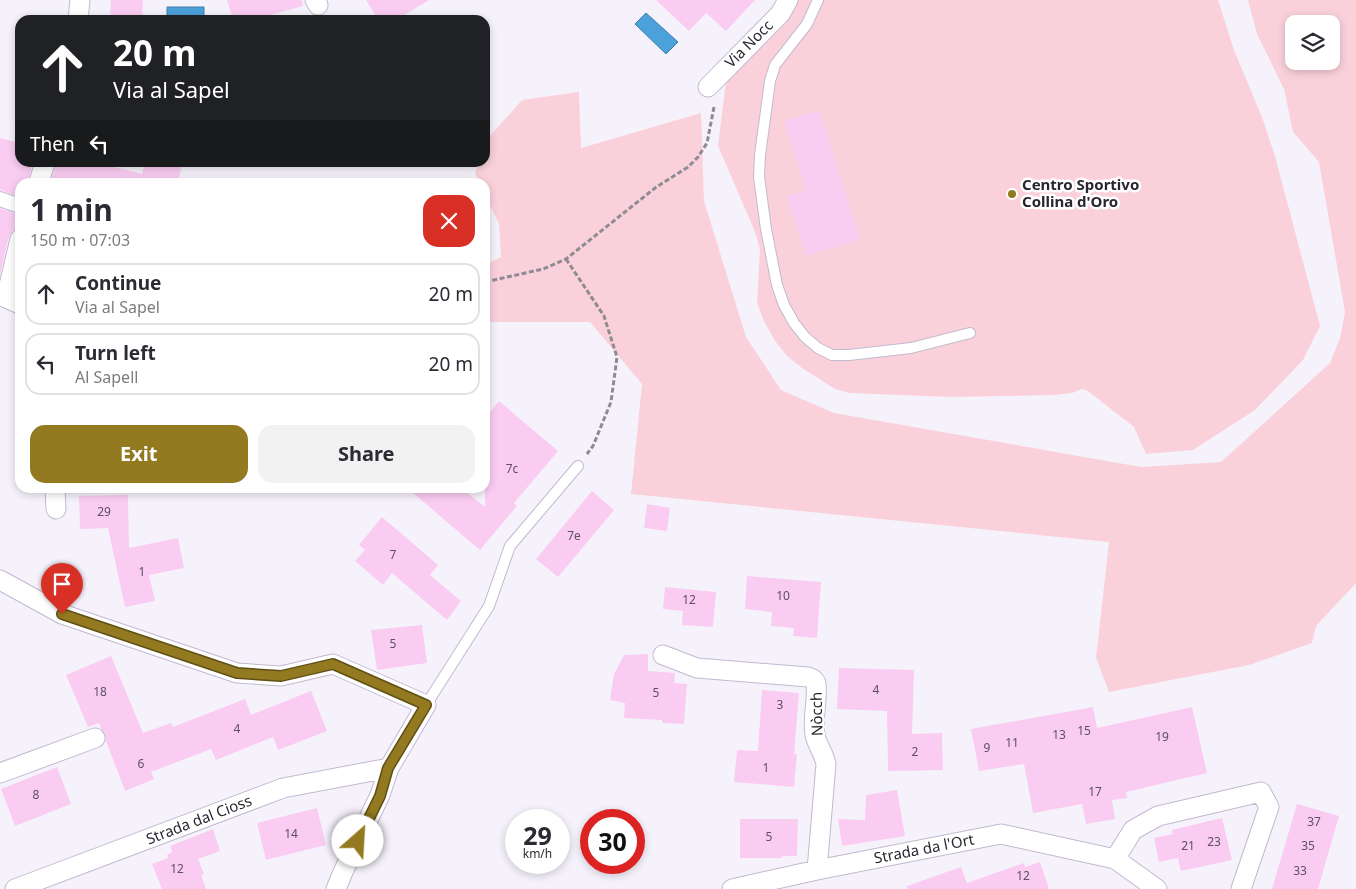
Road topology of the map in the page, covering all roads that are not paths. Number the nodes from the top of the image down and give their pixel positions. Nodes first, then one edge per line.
1 (80, 0) edge
2 (788, 0) edge
3 (818, 0) edge
4 (78, 15) edge
5 (708, 87) dead end
6 (0, 199) edge
7 (15, 204) edge
8 (15, 268) edge
9 (9, 302) edge
10 (970, 332) dead end
11 (578, 466) road end
12 (55, 493) edge
13 (56, 509) dead end
14 (0, 580) edge
15 (663, 655) dead end
16 (426, 705) junction
17 (95, 738) dead end
18 (388, 768) junction
19 (0, 773) edge
20 (1115, 859) junction
21 (817, 870) junction
22 (15, 889) edge
23 (336, 889) edge
24 (732, 889) edge
25 (1157, 889) edge
26 (1241, 889) edge

1 - 4 street
2 - 5 street, Via Nocc
3 - 10 lane
6 - 7 street
8 - 9 street
11 - 16 lane
12 - 13 street
14 - 16 street
15 - 21 street, Nòcch
16 - 18 street
17 - 19 street
18 - 22 street, Strada dal Cioss
18 - 23 street
20 - 21 street, Strada da l'Ort
20 - 25 street, Strada da l'Ort
20 - 26 street
21 - 24 street, Strada da l'Ort

